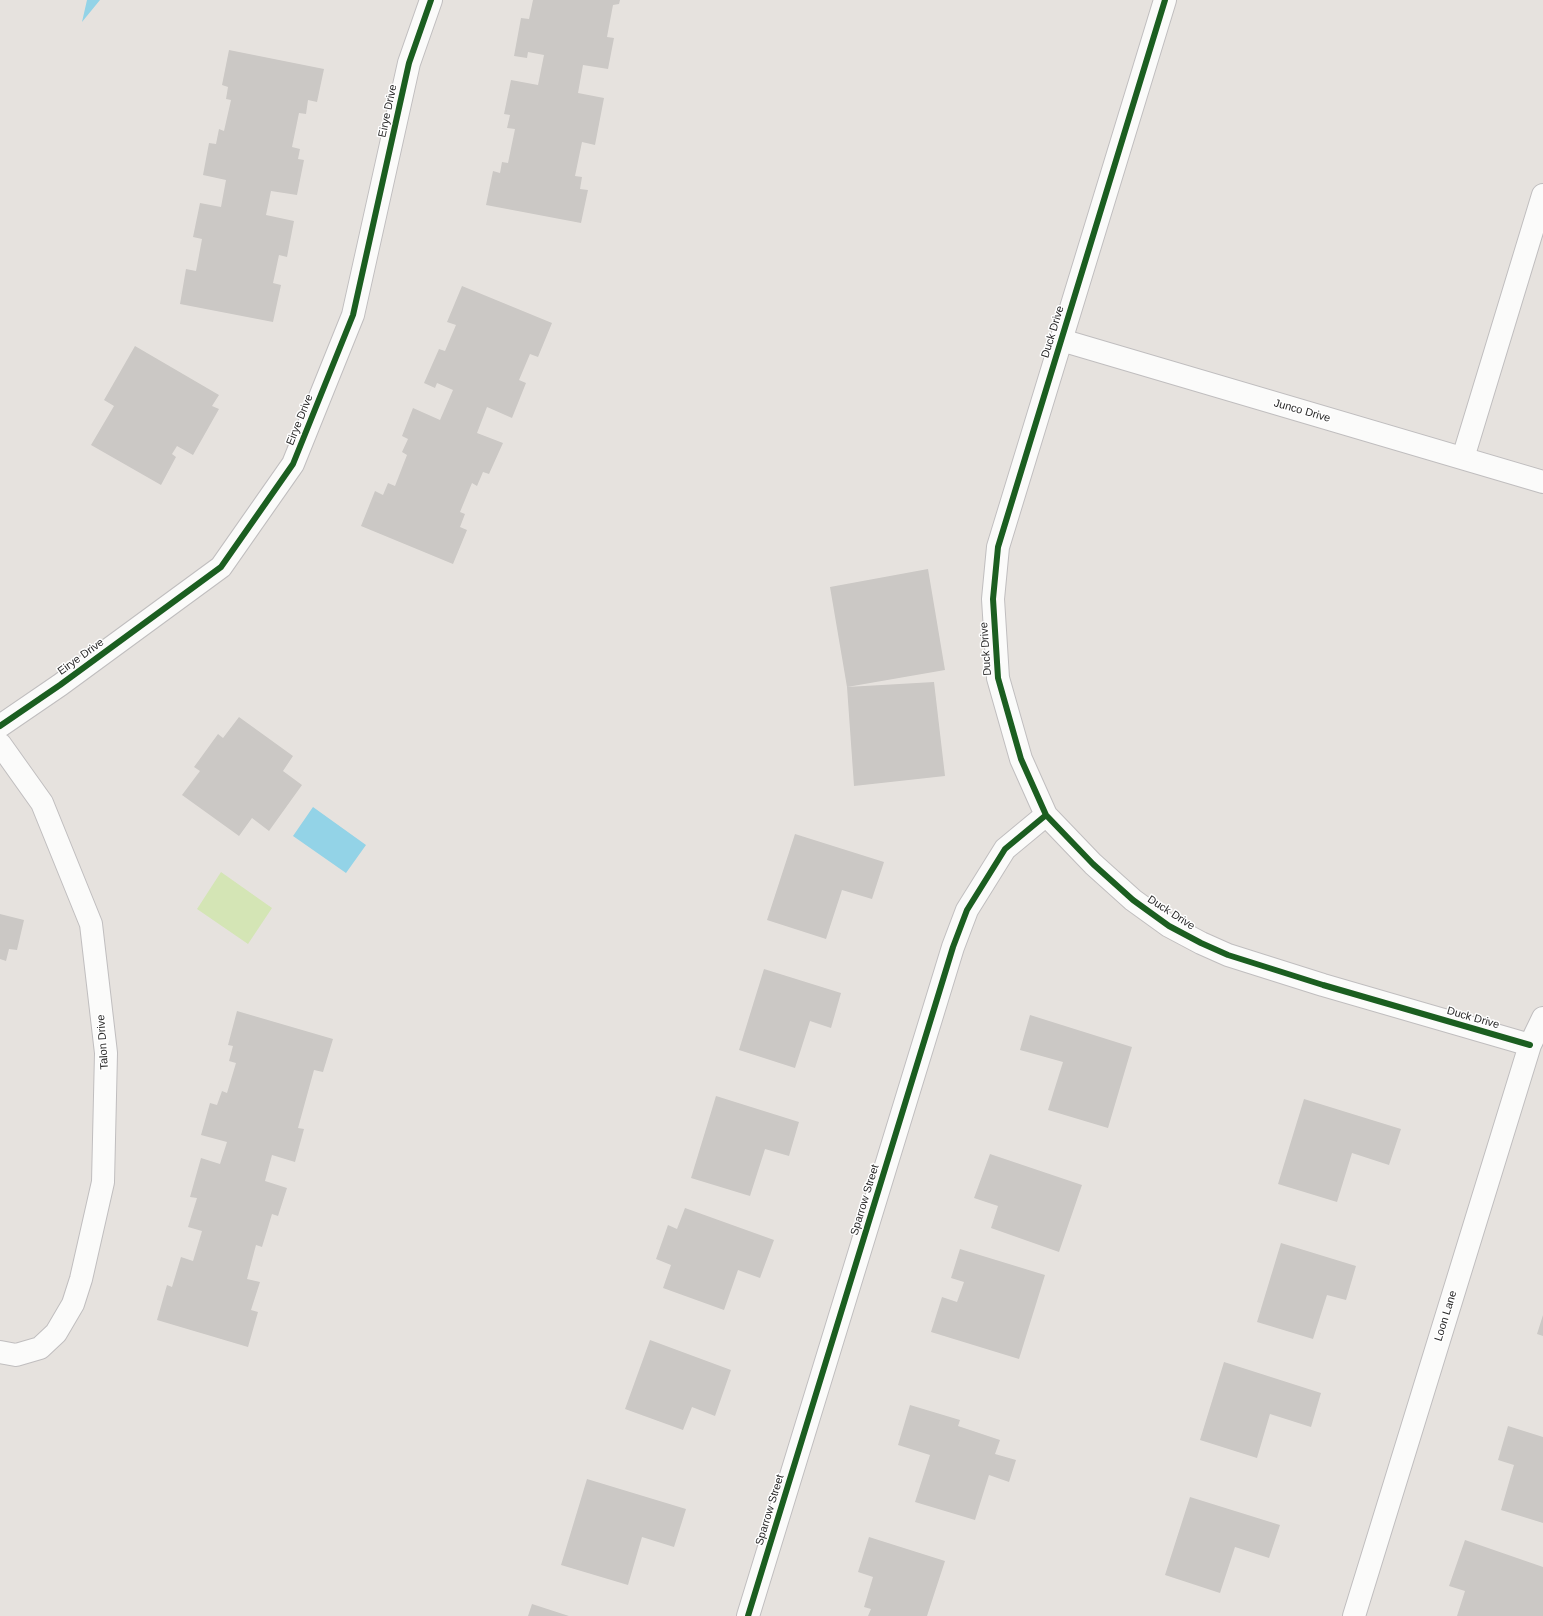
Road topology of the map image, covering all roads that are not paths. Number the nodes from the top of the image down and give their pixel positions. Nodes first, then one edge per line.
1 (432, 0) edge
2 (1165, 0) edge
3 (1543, 195) edge
4 (1061, 340) junction
5 (1463, 458) junction
6 (1543, 482) edge
7 (0, 726) edge
8 (0, 744) edge
9 (1046, 815) junction
10 (1543, 1018) edge
11 (1530, 1045) junction
12 (0, 1352) edge
13 (748, 1616) edge
14 (1354, 1616) edge

1 - 7 street, Eirye Drive
2 - 4 street, Duck Drive
3 - 5 street
4 - 5 street, Junco Drive
4 - 9 street, Duck Drive
5 - 6 street, Junco Drive
8 - 12 street, Talon Drive
9 - 11 street, Duck Drive
9 - 13 street, Sparrow Street
10 - 11 street, Loon Lane
11 - 14 street, Loon Lane

